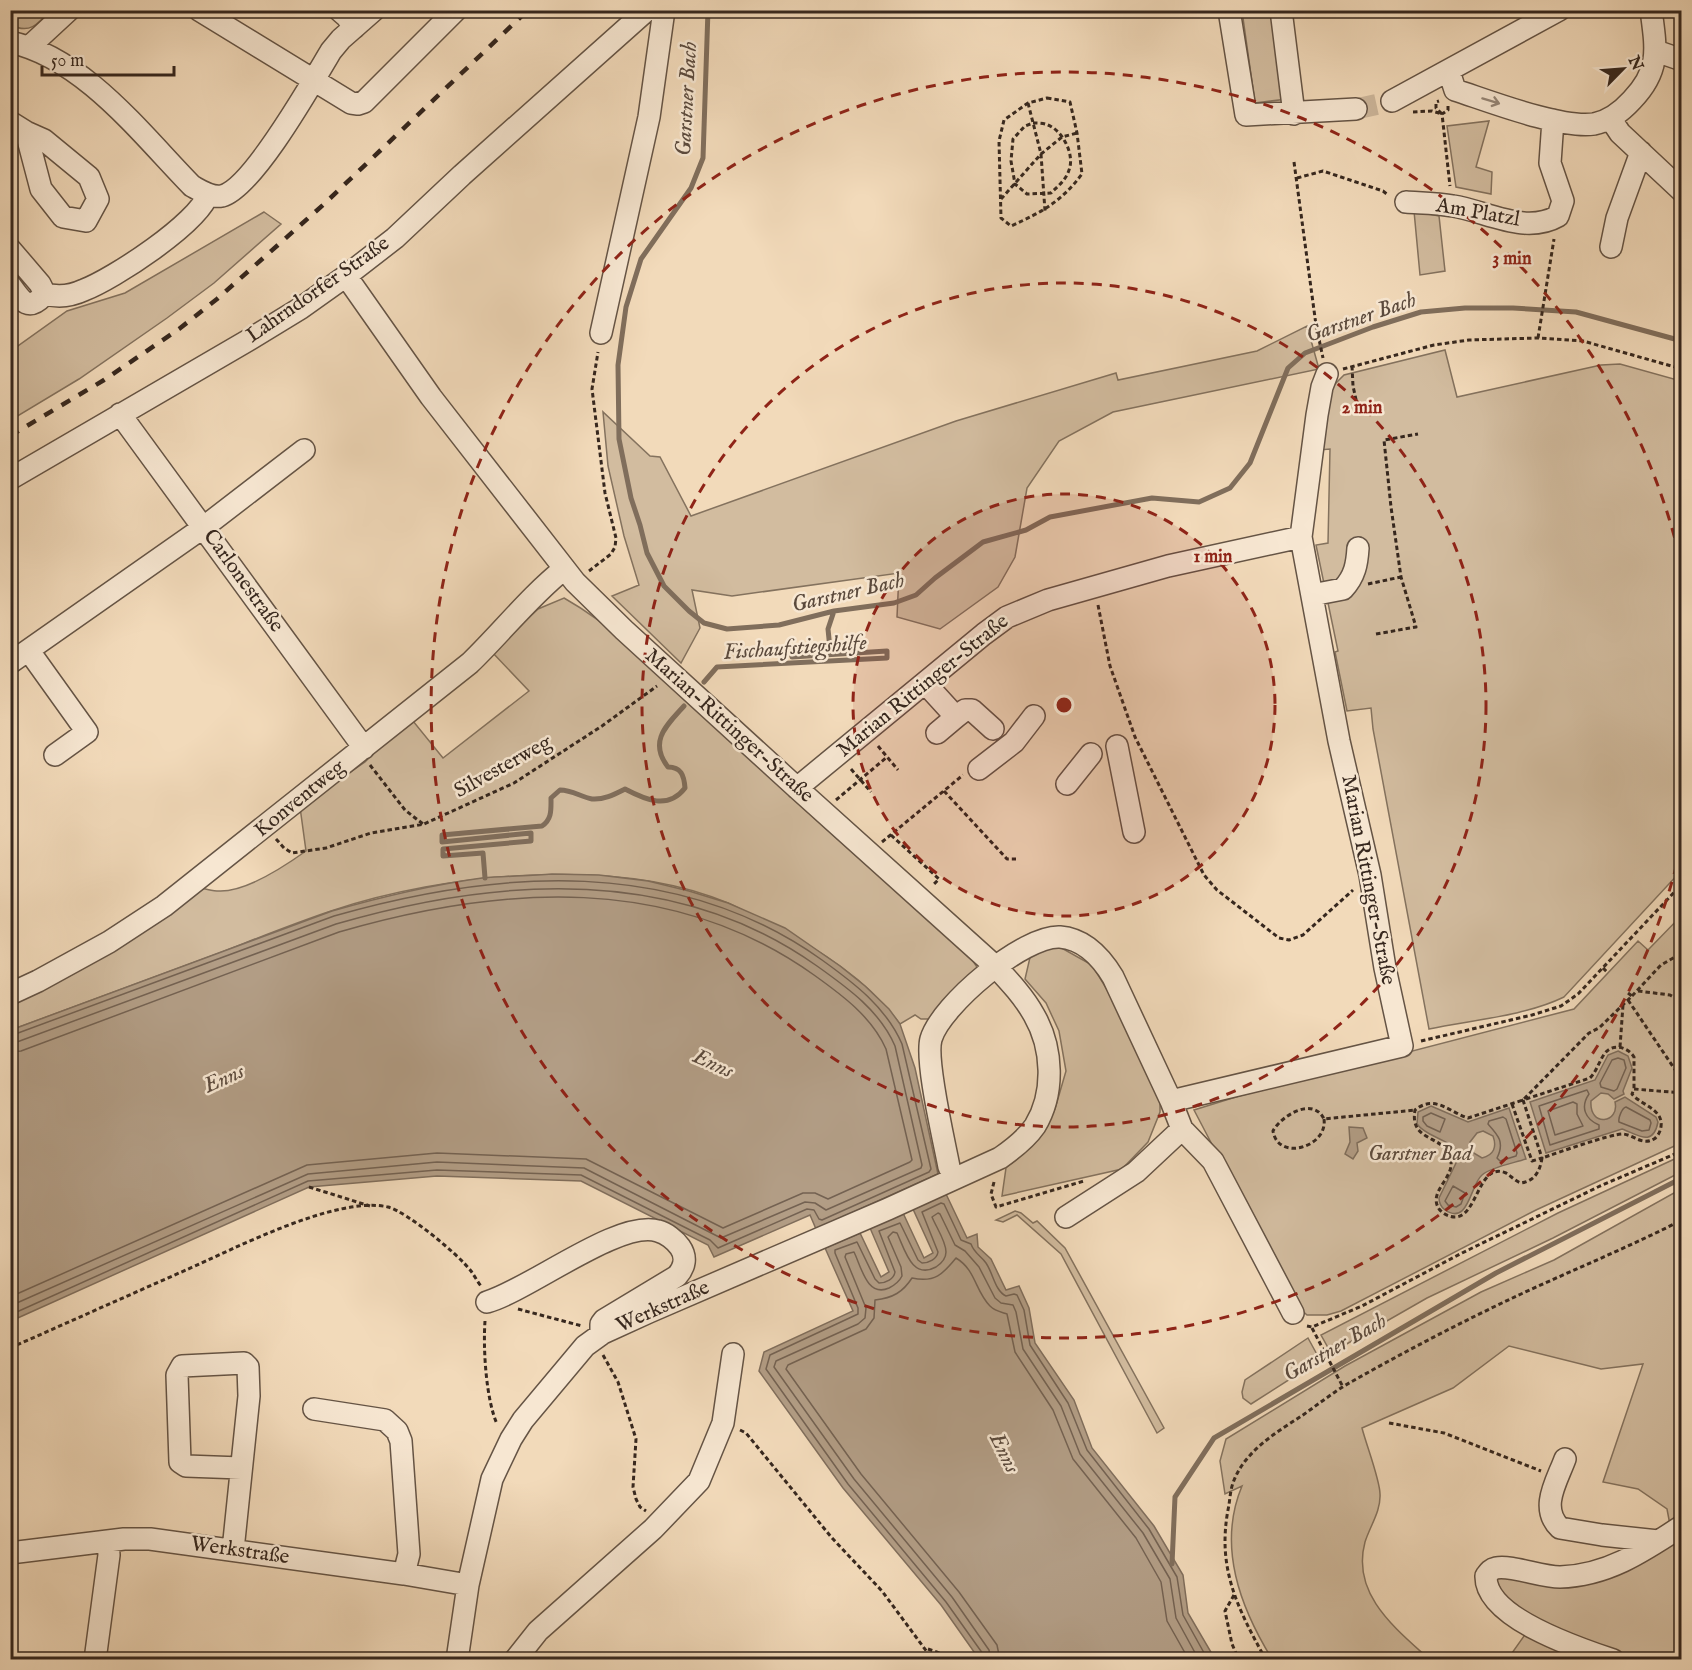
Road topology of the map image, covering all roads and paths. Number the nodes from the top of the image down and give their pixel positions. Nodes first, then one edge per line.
1 (69, 10) edge
2 (199, 10) edge
3 (339, 10) edge
4 (374, 10) edge
5 (456, 10) edge
6 (647, 10) edge
7 (664, 10) edge
8 (1229, 10) edge
9 (1281, 10) edge
10 (1559, 10) edge
11 (1651, 10) edge
12 (354, 28) junction
13 (20, 45) edge
14 (1656, 51) junction
15 (1682, 60) edge
16 (1449, 71) junction
17 (314, 79) junction
18 (1392, 101) joint
19 (1029, 103) junction
20 (1356, 109) tunnel mouth
21 (1294, 114) junction
22 (1442, 114) junction
23 (1610, 118) junction
24 (1553, 120) junction
25 (1033, 123) junction
26 (1077, 133) junction
27 (1062, 137) junction
28 (1641, 152) junction
29 (1041, 154) junction
30 (1294, 162) dead end
31 (1297, 178) junction
32 (1015, 184) junction
33 (1682, 190) edge
34 (1043, 193) junction
35 (208, 194) junction
36 (1001, 200) junction
37 (1406, 202) joint
38 (1452, 206) junction
39 (1045, 211) junction
40 (1611, 247) dead end
41 (10, 249) edge
42 (1551, 258) dead end
43 (346, 276) junction
44 (10, 285) edge
45 (43, 293) junction
46 (601, 333) joint
47 (1538, 338) junction
48 (1352, 366) junction
49 (1682, 369) edge
50 (1326, 370) junction
51 (1359, 413) dead end
52 (120, 414) junction
53 (1418, 434) dead end
54 (304, 450) dead end
55 (10, 479) edge
56 (204, 527) junction
57 (1301, 537) junction
58 (1358, 548) dead end
59 (570, 575) junction
60 (1401, 577) junction
61 (1365, 585) joint
62 (1095, 587) junction
63 (1343, 589) junction
64 (1312, 595) junction
65 (1377, 634) dead end
66 (29, 651) junction
67 (10, 663) edge
68 (673, 675) junction
69 (925, 683) junction
70 (1034, 716) dead end
71 (956, 717) junction
72 (993, 729) dead end
73 (937, 733) dead end
74 (876, 744) dead end
75 (1117, 746) dead end
76 (362, 750) junction
77 (1091, 754) dead end
78 (55, 755) dead end
79 (887, 757) junction
80 (849, 767) dead end
81 (979, 769) joint
82 (898, 770) dead end
83 (861, 779) junction
84 (1067, 784) dead end
85 (796, 788) junction
86 (944, 791) junction
87 (872, 792) dead end
88 (831, 805) dead end
89 (424, 824) junction
90 (266, 827) junction
91 (1134, 832) dead end
92 (891, 835) junction
93 (876, 846) dead end
94 (1016, 859) dead end
95 (1370, 875) junction
96 (1682, 884) edge
97 (927, 892) dead end
98 (1682, 953) edge
99 (996, 967) junction
100 (1603, 968) junction
101 (1608, 973) dead end
102 (1637, 991) junction
103 (10, 994) edge
104 (1628, 1000) junction
105 (1682, 1002) edge
106 (1623, 1005) junction
107 (1402, 1046) junction
108 (1620, 1047) junction
109 (1682, 1080) edge
110 (1634, 1089) junction
111 (1682, 1093) edge
112 (1523, 1100) junction
113 (1171, 1101) junction
114 (1512, 1104) junction
115 (1415, 1110) junction
116 (1324, 1119) junction
117 (1182, 1129) junction
118 (1682, 1151) edge
119 (1542, 1158) junction
120 (949, 1167) dead end
121 (994, 1171) junction
122 (1094, 1178) dead end
123 (309, 1187) dead end
124 (372, 1206) junction
125 (1066, 1217) dead end
126 (1682, 1220) edge
127 (487, 1302) junction
128 (1293, 1312) dead end
129 (598, 1337) junction
130 (10, 1348) edge
131 (733, 1354) dead end
132 (1343, 1387) junction
133 (314, 1409) dead end
134 (723, 1423) junction
135 (1389, 1424) dead end
136 (511, 1439) junction
137 (241, 1468) junction
138 (1561, 1468) joint
139 (664, 1518) junction
140 (1682, 1526) edge
141 (108, 1541) junction
142 (1658, 1542) junction
143 (233, 1550) junction
144 (10, 1553) edge
145 (404, 1574) junction
146 (468, 1585) junction
147 (1234, 1595) junction
148 (927, 1648) junction
149 (94, 1659) edge
150 (457, 1659) edge
151 (515, 1659) edge
152 (933, 1659) edge
153 (959, 1659) edge
154 (1239, 1659) edge
155 (1266, 1659) edge
156 (1613, 1659) edge

1 - 13 street
2 - 17 street
3 - 12 street
4 - 12 street
5 - 17 street
6 - 43 street, Lahrndorfer Straße
7 - 46 street
8 - 21 street
9 - 21 street
10 - 16 street
11 - 14 street
12 - 17 street
13 - 35 street
14 - 15 street
14 - 23 street
16 - 18 street
16 -> 24 street
17 - 35 street
18 - 22 path
19 - 25 path
19 - 26 path
19 - 36 path
20 - 21 street
22 - 22 path
22 - 38 path
23 - 24 street
23 - 28 street
24 - 38 street, Am Platzl
25 - 27 path
25 - 29 path
25 - 32 path
26 - 27 path
26 - 39 path
27 - 29 path
27 - 34 path
28 - 33 street
28 - 40 street
29 - 32 path
29 - 34 path
30 - 31 path
31 - 37 path
31 - 50 path
32 - 34 path
32 - 36 path
34 - 39 path
35 - 45 street
36 - 39 path
37 - 38 street, Am Platzl
41 - 45 street
42 - 47 path
43 - 52 street, Lahrndorfer Straße
43 - 59 street, Marian-Rittinger-Straße
44 - 45 street
46 - 59 path
47 - 48 path
47 - 49 path
48 - 50 path
48 - 51 path
50 - 57 street, Marian Rittinger-Straße
52 - 55 street, Lahrndorfer Straße
52 - 56 street, Carlonestraße
53 - 60 path
54 - 56 street
56 - 66 street
56 - 76 street, Carlonestraße
57 - 62 street, Marian Rittinger-Straße
57 - 64 street, Marian Rittinger-Straße
58 - 63 street
59 - 68 street, Marian-Rittinger-Straße
59 - 76 street, Konventweg
60 - 61 path
60 - 65 path
61 - 63 street
62 - 69 street, Marian Rittinger-Straße
62 - 95 path
63 - 64 street
64 - 95 street, Marian Rittinger-Straße
66 - 67 street
66 - 78 street
68 - 85 street, Marian-Rittinger-Straße
68 - 89 path, Silvesterweg
69 - 71 street
69 - 85 street, Marian Rittinger-Straße
70 - 81 street
71 - 72 street
71 - 73 street
74 - 79 path
75 - 91 street
76 - 89 path
76 - 90 street, Konventweg
77 - 84 street
79 - 82 path
79 - 83 path
80 - 83 path
81 - 86 path
83 - 87 path
83 - 88 path
85 - 99 street, Marian-Rittinger-Straße
86 - 92 path
86 - 94 path
89 - 90 path, Silvesterweg
90 - 103 street, Konventweg
92 - 93 path
92 - 97 path
95 - 107 street, Marian Rittinger-Straße
96 - 100 path
98 - 102 path
99 - 113 street
99 - 120 street
99 - 121 street, Marian-Rittinger-Straße
100 - 101 path
100 - 107 path
102 - 104 path
102 - 105 path
104 - 106 path
104 - 109 path
106 - 108 path
106 - 112 path
107 - 113 street
108 - 110 path
108 - 112 path
110 - 111 path
110 - 119 path
112 - 114 path
112 - 119 path
113 - 117 street
114 - 115 path
114 - 119 path
115 - 116 path
115 - 119 path
116 - 116 path
117 - 125 street
117 - 128 street
118 - 132 path
121 - 122 path
121 - 129 street, Werkstraße
123 - 124 path
124 - 127 path
124 - 130 path
126 - 132 path
127 - 129 path
127 - 129 street
127 - 136 path
129 - 136 street, Werkstraße
129 - 139 path
131 - 134 street
132 - 147 path
133 - 145 street
134 - 139 street
134 - 148 path
135 - 138 path
136 - 146 street, Werkstraße
137 - 137 street
137 - 143 street
138 - 142 street
139 - 151 street
140 - 142 street
141 - 143 street, Werkstraße
141 - 144 street, Werkstraße
141 - 149 street
142 - 156 street
143 - 145 street, Werkstraße
145 - 146 street, Werkstraße
146 - 150 street, Werkstraße
147 - 154 path
147 - 155 path
148 - 152 path
148 - 153 path

